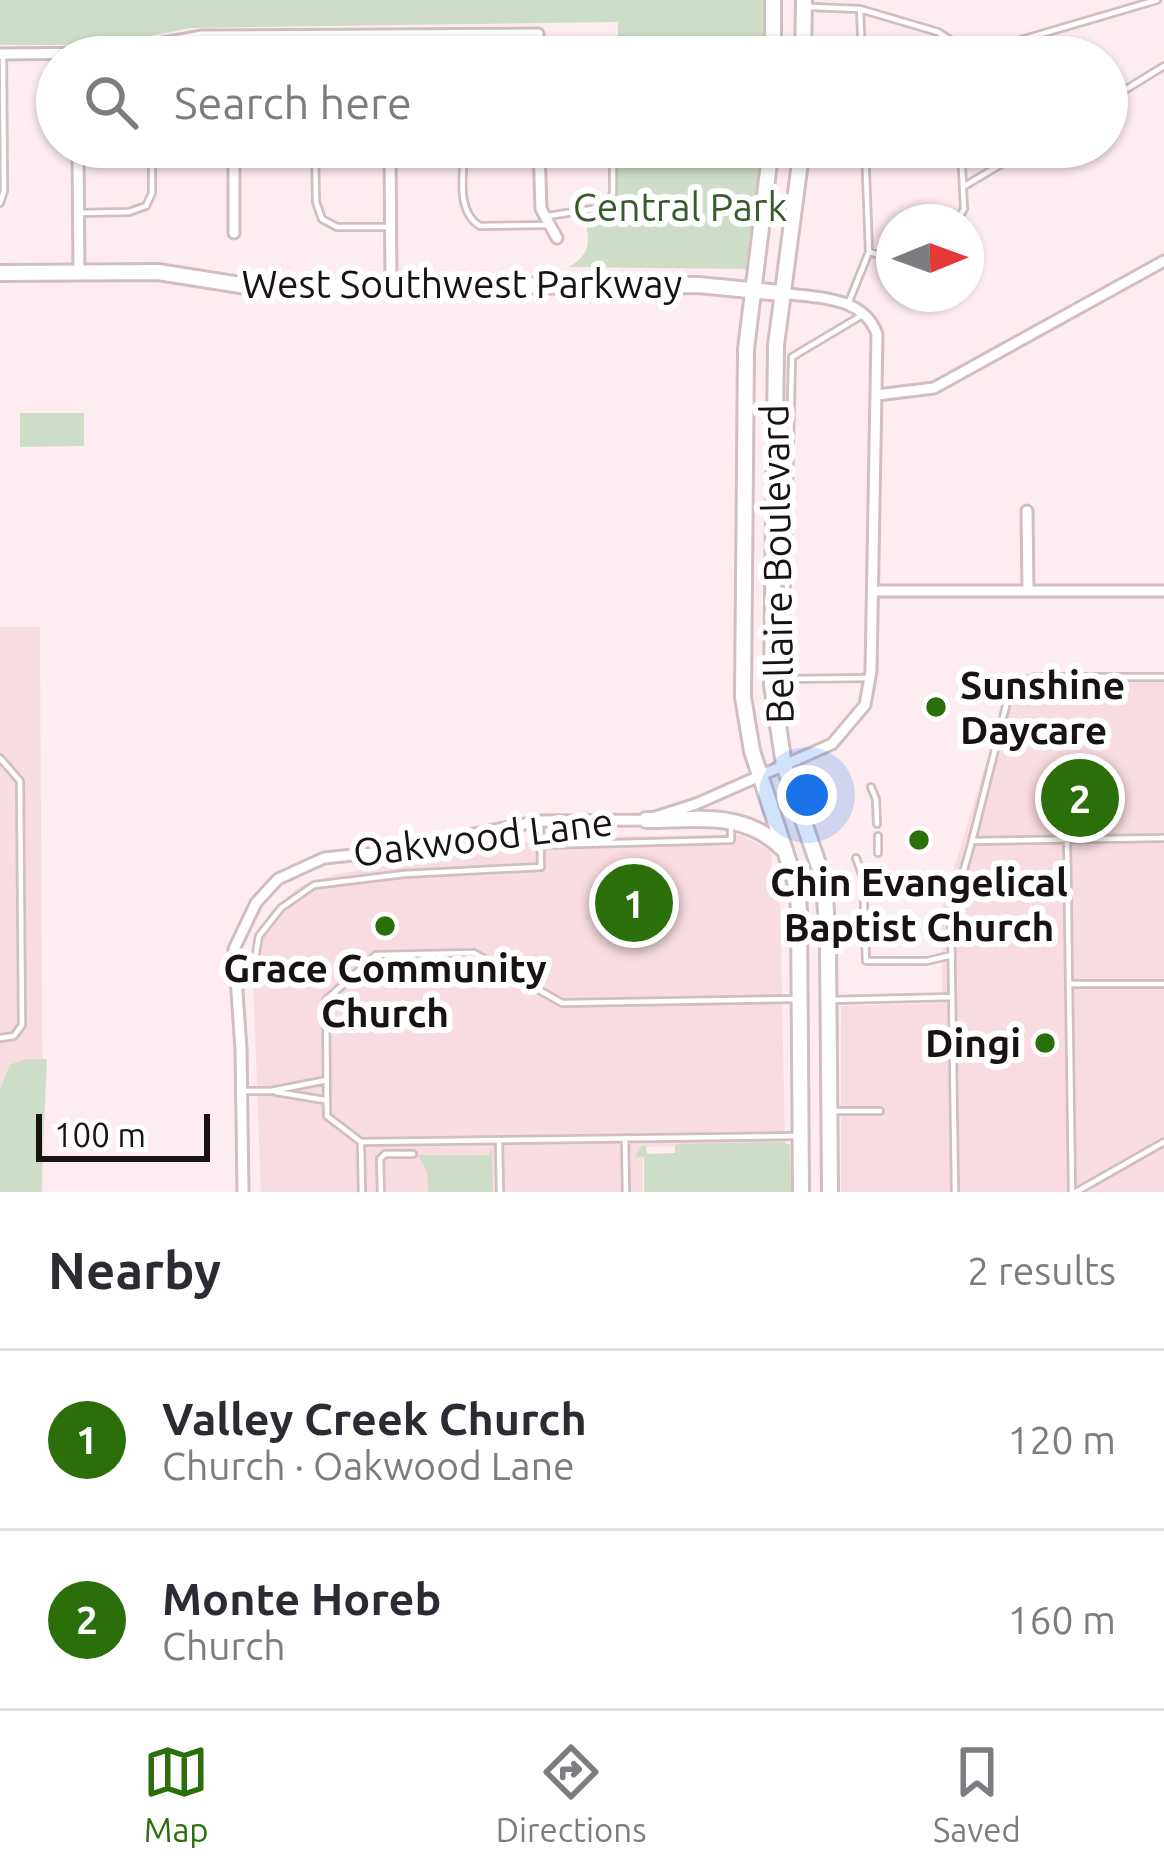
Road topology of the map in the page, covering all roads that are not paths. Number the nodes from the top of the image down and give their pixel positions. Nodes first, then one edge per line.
1 (773, 0) edge
2 (1157, 0) edge
3 (807, 3) edge
4 (860, 9) junction
5 (464, 34) joint
6 (314, 35) joint
7 (389, 35) joint
8 (233, 36) edge
9 (538, 36) edge
10 (773, 36) edge
11 (805, 36) edge
12 (861, 36) edge
13 (944, 36) edge
14 (1033, 36) edge
15 (2, 54) edge
16 (36, 54) edge
17 (1164, 66) edge
18 (1128, 87) edge
19 (78, 168) edge
20 (152, 168) edge
21 (234, 168) edge
22 (315, 168) edge
23 (390, 168) edge
24 (464, 168) edge
25 (541, 168) edge
26 (613, 168) edge
27 (768, 168) edge
28 (799, 168) edge
29 (866, 168) edge
30 (962, 168) edge
31 (995, 168) edge
32 (963, 187) junction
33 (0, 203) edge
34 (964, 204) edge
35 (79, 213) junction
36 (545, 221) junction
37 (390, 226) junction
38 (234, 233) dead end
39 (556, 238) dead end
40 (869, 252) junction
41 (876, 254) edge
42 (1164, 261) edge
43 (79, 272) junction
44 (0, 273) edge
45 (391, 286) junction
46 (753, 290) junction
47 (782, 293) junction
48 (848, 304) junction
49 (864, 314) junction
50 (877, 395) junction
51 (1027, 511) dead end
52 (873, 591) junction
53 (1028, 591) junction
54 (1164, 591) edge
55 (1164, 677) edge
56 (870, 678) junction
57 (0, 758) edge
58 (784, 765) junction
59 (759, 775) junction
60 (871, 787) dead end
61 (583, 819) junction
62 (646, 820) junction
63 (540, 821) junction
64 (731, 821) junction
65 (877, 824) dead end
66 (878, 836) dead end
67 (1164, 838) edge
68 (1067, 840) junction
69 (972, 842) junction
70 (583, 844) junction
71 (540, 845) junction
72 (786, 852) junction
73 (878, 853) dead end
74 (856, 858) dead end
75 (952, 955) junction
76 (255, 959) dead end
77 (255, 971) dead end
78 (233, 973) junction
79 (1164, 984) edge
80 (1069, 985) junction
81 (952, 997) junction
82 (800, 999) junction
83 (829, 1000) junction
84 (0, 1038) edge
85 (327, 1080) junction
86 (242, 1091) junction
87 (271, 1091) junction
88 (327, 1100) junction
89 (880, 1111) dead end
90 (829, 1112) junction
91 (801, 1136) junction
92 (625, 1138) junction
93 (499, 1140) junction
94 (361, 1142) junction
95 (1164, 1142) edge
96 (413, 1154) dead end
97 (243, 1192) edge
98 (362, 1192) edge
99 (381, 1192) edge
100 (500, 1192) edge
101 (626, 1192) edge
102 (801, 1192) edge
103 (830, 1192) edge
104 (955, 1192) edge
105 (1074, 1192) edge

1 - 10 main road
2 - 14 lane
3 - 4 lane
3 - 11 main road
4 - 12 lane
4 - 13 lane
5 - 7 street
5 - 9 street
6 - 7 street
6 - 8 street
15 - 16 street
15 - 33 lane
17 - 18 lane
19 - 35 street
20 - 35 lane
21 - 38 street
22 - 37 lane
23 - 37 street
24 - 36 lane
25 - 36 street
26 - 36 lane
27 - 46 main road, Bellaire Boulevard
28 - 47 main road, Bellaire Boulevard
29 - 40 lane
30 - 32 lane
31 - 32 lane
32 - 34 lane
35 - 43 street
36 - 39 street
37 - 45 street
40 - 41 lane
40 - 48 lane
42 - 50 street
43 - 44 main road, West Southwest Parkway
43 - 45 main road, West Southwest Parkway
45 - 46 main road, West Southwest Parkway
46 - 47 main road, West Southwest Parkway
46 - 59 main road, Bellaire Boulevard
47 - 48 street
47 - 58 main road, Bellaire Boulevard
48 - 49 street
49 - 50 street, Oakwood Lane
49 - 56 lane
50 - 52 street, Oakwood Lane
51 - 53 street
52 - 53 street
52 - 56 street, Oakwood Lane
53 - 54 street
55 - 69 lane
56 - 58 street, Oakwood Lane
57 - 84 lane
58 - 59 street, Oakwood Lane
58 - 83 main road, Bellaire Boulevard
59 - 62 street, Oakwood Lane
59 - 72 main road, Bellaire Boulevard
60 - 65 lane
61 - 62 street, Oakwood Lane
61 - 63 street, Oakwood Lane
61 - 70 lane
62 - 64 main road
63 - 71 lane
63 - 78 street, Oakwood Lane
64 - 70 lane
64 - 72 main road
66 - 73 lane
67 - 68 lane
68 - 69 lane
68 - 80 lane
69 - 75 lane
70 - 71 lane
71 - 76 lane
72 - 82 main road, Bellaire Boulevard
74 - 75 lane
75 - 81 lane
77 - 78 lane
78 - 86 street, Oakwood Lane
79 - 80 lane
80 - 105 lane
81 - 83 lane
81 - 104 lane
82 - 83 main road
82 - 85 lane
82 - 91 main road, Bellaire Boulevard
83 - 90 main road, Bellaire Boulevard
85 - 87 lane
85 - 88 lane
86 - 87 lane
86 - 97 street, Oakwood Lane
87 - 88 lane
88 - 94 lane
89 - 90 lane
90 - 103 main road, Bellaire Boulevard
91 - 92 lane
91 - 102 main road, Bellaire Boulevard
92 - 93 lane
92 - 101 lane
93 - 94 lane
93 - 100 lane
94 - 98 lane
95 - 105 lane
96 - 99 lane

